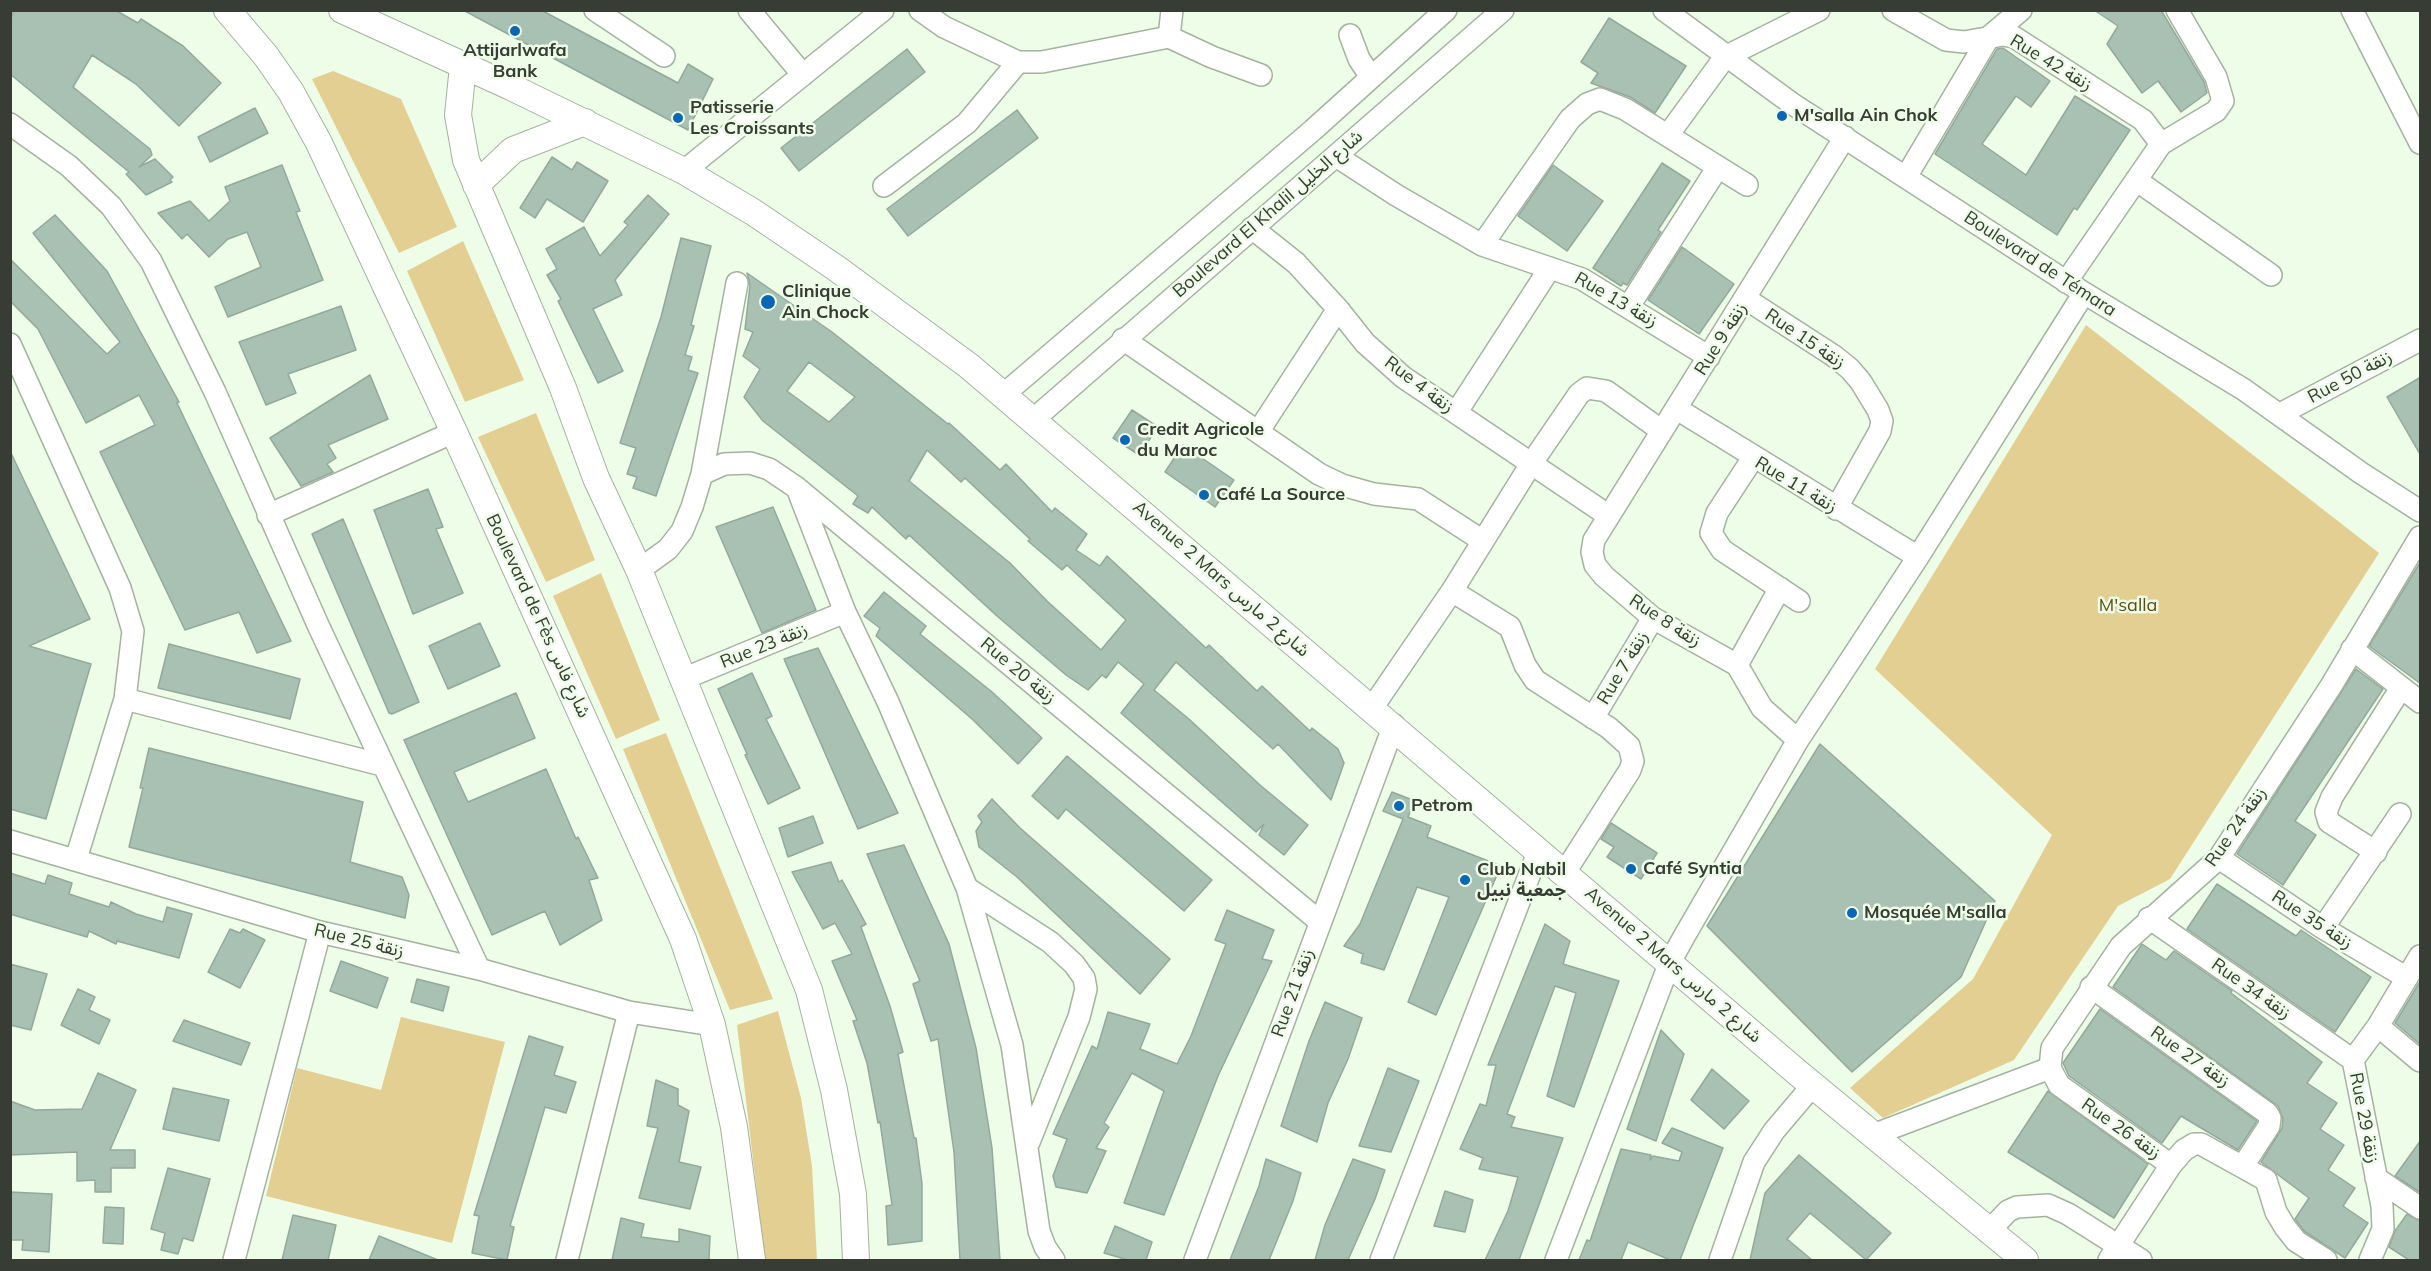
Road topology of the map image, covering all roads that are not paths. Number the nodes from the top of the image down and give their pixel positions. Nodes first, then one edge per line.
1 (227, 10) edge
2 (342, 10) edge
3 (595, 10) edge
4 (749, 10) edge
5 (883, 10) edge
6 (920, 10) edge
7 (1172, 10) edge
8 (1446, 10) edge
9 (1503, 10) edge
10 (1664, 10) edge
11 (1819, 10) edge
12 (1893, 10) edge
13 (2021, 10) edge
14 (2177, 10) edge
15 (2352, 10) edge
16 (1350, 35) dead end
17 (1169, 37) junction
18 (1989, 37) junction
19 (664, 56) dead end
20 (1725, 57) junction
21 (1018, 62) junction
22 (463, 66) junction
23 (803, 75) junction
24 (1261, 75) dead end
25 (1371, 77) junction
26 (585, 122) junction
27 (10, 124) edge
28 (1668, 135) junction
29 (1845, 137) junction
30 (2421, 143) edge
31 (2161, 144) junction
32 (1336, 156) junction
33 (1718, 167) junction
34 (684, 171) junction
35 (1906, 177) junction
36 (2136, 180) junction
37 (476, 185) junction
38 (1747, 185) dead end
39 (884, 186) dead end
40 (1252, 228) junction
41 (1482, 245) junction
42 (1550, 268) junction
43 (2271, 274) dead end
44 (737, 283) dead end
45 (2075, 288) junction
46 (1746, 299) junction
47 (1629, 306) junction
48 (1338, 309) junction
49 (1123, 339) junction
50 (2421, 340) edge
51 (10, 344) edge
52 (1709, 357) junction
53 (1003, 395) junction
54 (1677, 409) junction
55 (1456, 413) junction
56 (2280, 414) junction
57 (1034, 419) junction
58 (1662, 431) junction
59 (454, 432) junction
60 (1258, 432) junction
61 (1753, 458) junction
62 (1531, 464) junction
63 (702, 474) junction
64 (797, 488) junction
65 (1836, 509) junction
66 (2421, 511) edge
67 (268, 515) junction
68 (1609, 516) junction
69 (2421, 537) edge
70 (1594, 540) joint
71 (1483, 541) junction
72 (1918, 557) junction
73 (639, 570) junction
74 (1780, 588) junction
75 (1452, 591) junction
76 (1799, 601) dead end
77 (845, 612) junction
78 (1653, 618) junction
79 (2352, 650) junction
80 (1737, 665) junction
81 (683, 679) junction
82 (2401, 688) junction
83 (125, 699) junction
84 (2421, 702) edge
85 (1372, 708) junction
86 (1593, 718) junction
87 (1394, 725) junction
88 (1798, 740) junction
89 (382, 765) junction
90 (2400, 814) dead end
91 (10, 841) edge
92 (1539, 850) junction
93 (2376, 852) junction
94 (2219, 858) junction
95 (76, 859) junction
96 (1565, 872) junction
97 (967, 888) junction
98 (2149, 918) junction
99 (1319, 921) junction
100 (2323, 928) junction
101 (320, 932) junction
102 (2421, 956) edge
103 (1670, 962) junction
104 (479, 969) junction
105 (2407, 978) junction
106 (2091, 987) junction
107 (629, 1012) junction
108 (712, 1025) junction
109 (2378, 1026) junction
110 (2353, 1060) junction
111 (2421, 1061) edge
112 (2050, 1068) junction
113 (1813, 1085) junction
114 (1873, 1135) junction
115 (1029, 1142) junction
116 (2171, 1164) junction
117 (2242, 1166) junction
118 (2376, 1178) junction
119 (2421, 1208) edge
120 (1988, 1232) junction
121 (2114, 1254) edge
122 (234, 1260) edge
123 (567, 1260) edge
124 (752, 1260) edge
125 (856, 1260) edge
126 (1054, 1260) edge
127 (1195, 1260) edge
128 (1381, 1260) edge
129 (1556, 1260) edge
130 (1720, 1260) edge
131 (2025, 1260) edge
132 (2141, 1260) edge
133 (2326, 1260) edge
134 (2370, 1260) edge

1 - 59 main road, Boulevard de Fès شارع فاس
2 - 22 main road, Avenue 2 Mars شارع 2 مارس
3 - 19 street
4 - 23 street
5 - 23 street
6 - 21 street
7 - 17 street
8 - 25 street, Boulevard El Khalil شارع الخليل
9 - 32 street, Boulevard El Khalil شارع الخليل
10 - 20 street, Boulevard de Témara
11 - 20 street
12 - 18 street, Rue 42 زنقة
13 - 18 street
14 - 31 street
15 - 30 street
16 - 25 street
17 - 21 street
17 - 24 street
18 - 31 street, Rue 42 زنقة
18 - 35 street
20 - 28 street
20 - 29 street, Boulevard de Témara
21 - 39 street
22 - 26 main road, Avenue 2 Mars شارع 2 مارس
22 - 37 main road
23 - 34 street
25 - 53 street, Boulevard El Khalil شارع الخليل
26 - 34 main road, Avenue 2 Mars شارع 2 مارس
26 - 37 main road
27 - 67 street
28 - 33 street
28 - 41 street
29 - 35 street, Boulevard de Témara
29 - 46 street, Rue 9 زنقة
31 - 36 street
32 - 40 street, Boulevard El Khalil شارع الخليل
32 - 41 street, Rue 13 زنقة
33 - 38 street
33 - 47 street
34 - 53 main road, Avenue 2 Mars شارع 2 مارس
35 - 45 street, Boulevard de Témara
36 - 43 street
36 - 45 street
37 - 73 main road
40 - 48 street, Rue 4 زنقة
40 - 49 street, Boulevard El Khalil شارع الخليل
41 - 42 street, Rue 13 زنقة
42 - 47 street, Rue 13 زنقة
42 - 55 street
44 - 63 street
45 - 56 street, Boulevard de Témara
45 - 72 street
46 - 52 street, Rue 9 زنقة
46 - 65 street, Rue 15 زنقة
47 - 52 street, Rue 13 زنقة
48 - 55 street, Rue 4 زنقة
48 - 60 street
49 - 57 street, Boulevard El Khalil شارع الخليل
49 - 60 street
50 - 56 street, Rue 50 زنقة
51 - 83 street
52 - 54 street, Rue 9 زنقة
53 - 57 main road, Avenue 2 Mars شارع 2 مارس
54 - 58 street, Rue 9 زنقة
54 - 61 street, Rue 11 زنقة
55 - 62 street, Rue 4 زنقة
56 - 66 street, Boulevard de Témara
57 - 85 main road, Avenue 2 Mars شارع 2 مارس
58 - 62 street
58 - 68 street, Rue 9 زنقة
59 - 67 street
59 - 108 main road, Boulevard de Fès شارع فاس
60 - 71 street
61 - 65 street, Rue 11 زنقة
61 - 74 street
62 - 68 street, Rue 4 زنقة
62 - 71 street
63 - 64 street, Rue 20 زنقة
63 - 73 street
64 - 77 street
64 - 99 street, Rue 20 زنقة
65 - 72 street, Rue 11 زنقة
67 - 89 street
68 - 70 street, Rue 9 زنقة
69 - 79 street, Rue 24 زنقة
70 - 78 street, Rue 8 زنقة
71 - 75 street
72 - 88 street
73 - 81 main road
74 - 76 street
74 - 80 street
75 - 85 street
75 - 86 street
77 - 81 street, Rue 23 زنقة
77 - 97 street
78 - 80 street, Rue 8 زنقة
78 - 86 street, Rue 7 زنقة
79 - 82 street
79 - 94 street, Rue 24 زنقة
80 - 88 street
81 - 125 main road
82 - 84 street
82 - 93 street
83 - 89 street
83 - 95 street
85 - 87 main road, Avenue 2 Mars شارع 2 مارس
86 - 96 street
87 - 92 main road, Avenue 2 Mars شارع 2 مارس
87 - 99 street, Rue 21 زنقة
88 - 103 street
89 - 104 street
90 - 93 street
91 - 95 street, Rue 25 زنقة
92 - 96 main road, Avenue 2 Mars شارع 2 مارس
92 - 128 street
93 - 100 street
94 - 98 street, Rue 24 زنقة
94 - 100 street, Rue 35 زنقة
95 - 101 street, Rue 25 زنقة
96 - 103 main road, Avenue 2 Mars شارع 2 مارس
97 - 115 street
97 - 115 street
98 - 106 street, Rue 24 زنقة
98 - 110 street, Rue 34 زنقة
99 - 127 street, Rue 21 زنقة
100 - 105 street, Rue 35 زنقة
101 - 104 street, Rue 25 زنقة
101 - 122 street
102 - 105 street, Rue 29 زنقة
103 - 113 main road, Avenue 2 Mars شارع 2 مارس
103 - 129 street
104 - 107 street, Rue 25 زنقة
105 - 109 street, Rue 29 زنقة
106 - 112 street, Rue 24 زنقة
106 - 117 street, Rue 27 زنقة
107 - 108 street, Rue 25 زنقة
107 - 123 street
108 - 124 main road, Boulevard de Fès شارع فاس
109 - 110 street, Rue 29 زنقة
109 - 111 street
110 - 118 street, Rue 29 زنقة
112 - 114 street
112 - 116 street, Rue 26 زنقة
113 - 114 main road, Avenue 2 Mars شارع 2 مارس
113 - 130 street
114 - 120 main road, Avenue 2 Mars شارع 2 مارس
115 - 126 street
116 - 117 street
116 - 121 street
117 - 133 street
118 - 119 street
118 - 134 street, Rue 29 زنقة
120 - 121 street
120 - 131 main road, Avenue 2 Mars شارع 2 مارس
121 - 132 street

